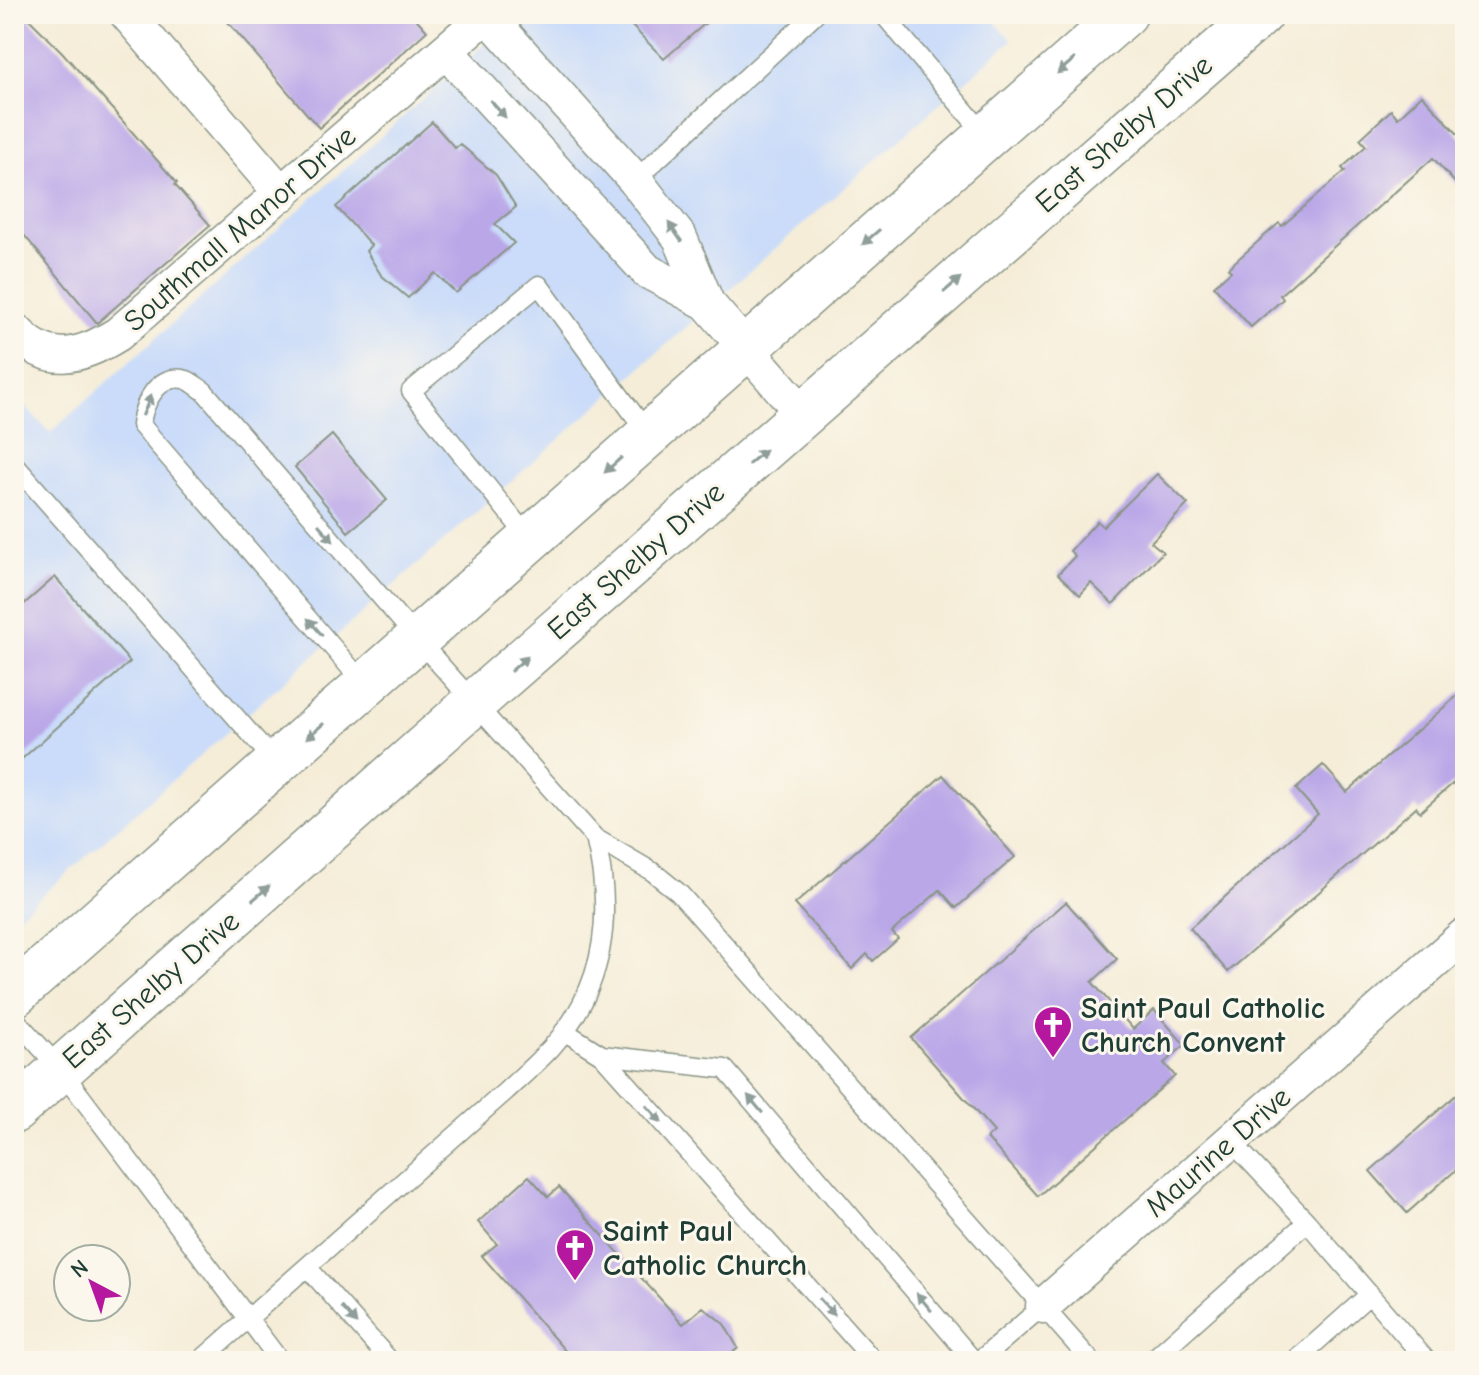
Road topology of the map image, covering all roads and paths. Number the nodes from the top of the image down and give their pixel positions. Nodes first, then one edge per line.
1 (127, 14) edge
2 (487, 14) edge
3 (815, 14) edge
4 (883, 14) edge
5 (1125, 14) edge
6 (1261, 14) edge
7 (446, 51) junction
8 (986, 136) junction
9 (624, 168) junction
10 (573, 192) junction
11 (282, 194) junction
12 (707, 303) junction
13 (16, 331) edge
14 (745, 347) junction
15 (804, 415) junction
16 (648, 434) junction
17 (14, 464) edge
18 (530, 540) junction
19 (418, 640) junction
20 (366, 686) junction
21 (474, 703) junction
22 (277, 764) junction
23 (595, 838) junction
24 (1465, 935) edge
25 (14, 995) edge
26 (14, 1018) edge
27 (564, 1031) junction
28 (602, 1055) junction
29 (61, 1070) junction
30 (14, 1111) edge
31 (1231, 1141) junction
32 (1307, 1222) junction
33 (308, 1268) junction
34 (1370, 1294) junction
35 (1043, 1306) junction
36 (246, 1319) junction
37 (200, 1361) edge
38 (280, 1361) edge
39 (390, 1361) edge
40 (874, 1361) edge
41 (977, 1361) edge
42 (1091, 1361) edge
43 (1151, 1361) edge
44 (1295, 1361) edge
45 (1427, 1361) edge

1 - 11 street
2 - 7 street, Southmall Manor Drive
2 - 9 street, Southmall Manor Drive
3 - 9 lane
4 - 8 lane
5 -> 8 main road
15 -> 6 main road, East Shelby Drive
7 -> 10 street, Southmall Manor Drive
7 - 11 street, Southmall Manor Drive
8 -> 14 main road
9 - 10 street
12 -> 9 street, Southmall Manor Drive
10 - 12 street, Southmall Manor Drive
11 - 13 street, Southmall Manor Drive
12 - 14 street, Southmall Manor Drive
14 - 15 street, Southmall Manor Drive
14 - 16 main road
21 -> 15 main road, East Shelby Drive
16 -> 18 main road
16 - 18 lane
17 - 22 lane
18 - 19 main road
19 - 20 main road
20 -> 19 lane
19 - 21 lane
20 -> 22 main road
21 - 23 lane
29 -> 21 main road, East Shelby Drive
22 - 25 main road
23 - 27 lane
23 - 35 lane
24 - 31 street, Maurine Drive
26 - 29 lane
27 - 28 lane
27 - 33 lane
28 -> 40 lane
41 -> 28 lane
29 - 30 main road, East Shelby Drive
29 - 36 lane
31 - 32 lane
31 - 35 street, Maurine Drive
32 - 34 lane
32 - 43 lane
33 - 36 lane
33 -> 39 lane
34 - 44 lane
34 - 45 lane
35 - 41 lane
35 - 42 lane
36 - 37 lane
36 - 38 lane

